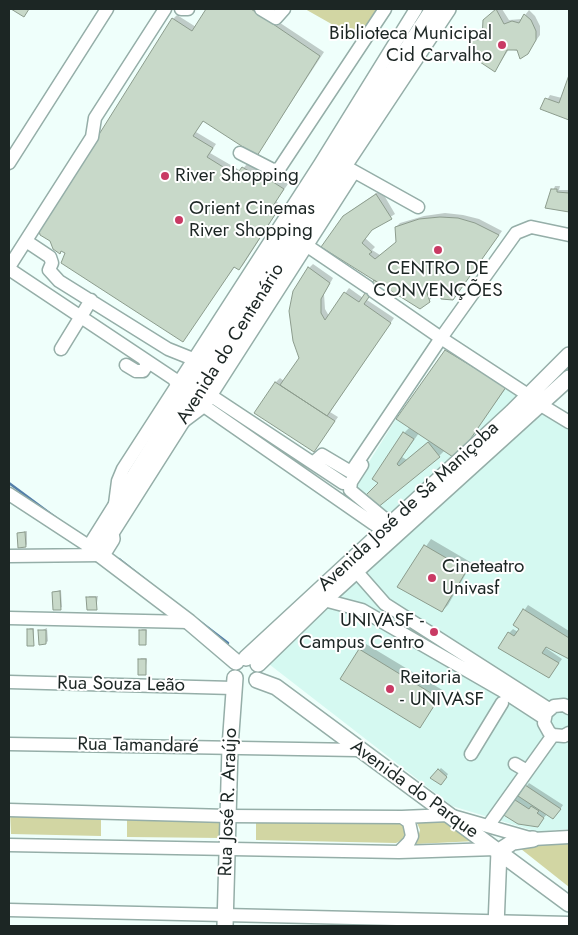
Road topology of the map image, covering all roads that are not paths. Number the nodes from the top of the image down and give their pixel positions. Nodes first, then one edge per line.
1 (107, 9) edge
2 (165, 9) edge
3 (182, 9) edge
4 (188, 9) edge
5 (261, 9) edge
6 (284, 9) edge
7 (385, 9) edge
8 (448, 9) edge
9 (425, 10) edge
10 (240, 154) dead end
11 (9, 163) edge
12 (345, 166) junction
13 (418, 207) dead end
14 (569, 236) edge
15 (26, 240) junction
16 (302, 242) junction
17 (9, 268) edge
18 (247, 286) junction
19 (91, 300) junction
20 (81, 317) junction
21 (441, 338) junction
22 (61, 349) dead end
23 (569, 355) edge
24 (144, 359) junction
25 (193, 359) junction
26 (126, 365) dead end
27 (554, 369) junction
28 (569, 380) edge
29 (177, 385) junction
30 (528, 395) junction
31 (207, 400) junction
32 (541, 405) junction
33 (569, 422) edge
34 (182, 423) junction
35 (369, 454) dead end
36 (313, 463) junction
37 (343, 482) dead end
38 (9, 495) edge
39 (114, 504) junction
40 (387, 528) junction
41 (108, 533) junction
42 (96, 551) junction
43 (9, 556) edge
44 (117, 566) junction
45 (356, 571) junction
46 (324, 600) junction
47 (9, 618) edge
48 (189, 622) junction
49 (247, 661) junction
50 (257, 680) junction
51 (9, 682) edge
52 (234, 683) junction
53 (502, 703) dead end
54 (567, 704) edge
55 (547, 713) junction
56 (569, 733) edge
57 (553, 735) junction
58 (9, 744) edge
59 (230, 747) junction
60 (358, 750) junction
61 (471, 754) dead end
62 (515, 764) dead end
63 (527, 771) junction
64 (9, 810) edge
65 (449, 815) junction
66 (227, 816) junction
67 (402, 817) junction
68 (488, 826) junction
69 (569, 837) edge
70 (533, 839) junction
71 (9, 845) edge
72 (227, 849) junction
73 (497, 850) junction
74 (399, 852) junction
75 (569, 904) edge
76 (9, 910) edge
77 (225, 920) edge
78 (569, 923) edge
79 (496, 924) edge

1 - 11 street
2 - 15 street
3 - 4 street
5 - 6 street
7 - 10 street
8 - 12 main road, Avenida do Centenário
9 - 12 main road
9 - 18 street
12 - 13 street
12 - 16 main road, Avenida do Centenário
12 - 18 main road
14 - 21 street
15 - 17 street
15 - 19 street
16 - 21 street
16 - 31 street
16 - 34 main road, Avenida do Centenário
17 - 20 street
18 - 25 street
18 - 39 main road
19 - 20 street
19 - 25 street
20 - 22 street
20 - 24 street
21 - 30 street
21 - 36 street
23 - 27 main road, Avenida José de Sá Maniçoba
24 - 26 street
24 - 29 street
25 - 29 street
27 - 28 main road
27 - 30 main road, Avenida José de Sá Maniçoba
28 - 32 main road, Avenida José de Sá Maniçoba
29 - 39 street
30 - 32 main road
30 - 40 main road, Avenida José de Sá Maniçoba
31 - 34 street
31 - 36 street
31 - 40 street
32 - 33 street
32 - 45 main road, Avenida José de Sá Maniçoba
34 - 41 main road, Avenida do Centenário
35 - 40 street
36 - 37 street
38 - 42 street
39 - 41 main road
40 - 49 main road, Avenida José de Sá Maniçoba
41 - 42 main road
41 - 44 main road
42 - 43 street
42 - 44 main road
44 - 48 main road
45 - 46 main road, Avenida José de Sá Maniçoba
45 - 55 street
46 - 49 main road, Avenida José de Sá Maniçoba
46 - 55 street
47 - 48 street
48 - 49 main road
49 - 50 main road
49 - 52 main road
50 - 52 main road
50 - 60 main road, Avenida do Parque
51 - 52 street, Rua Souza Leão
52 - 59 main road, Rua José R. Araújo
53 - 61 street
54 - 55 street
55 - 57 street
56 - 57 street
57 - 63 street
58 - 59 street, Rua Tamandaré
59 - 60 street, Rua Tamandaré
59 - 66 main road, Rua José R. Araújo
60 - 65 main road, Avenida do Parque
62 - 63 street
63 - 68 street
64 - 66 street
65 - 67 street
65 - 68 street
65 - 73 main road, Avenida do Parque
66 - 67 street
66 - 72 main road, Rua José R. Araújo
67 - 74 street
68 - 70 street
69 - 70 street
70 - 73 main road
71 - 72 street
72 - 74 street
72 - 77 main road, Rua José R. Araújo
73 - 74 street
73 - 75 main road, Avenida do Parque
73 - 79 main road
76 - 77 street
77 - 79 street
78 - 79 street

